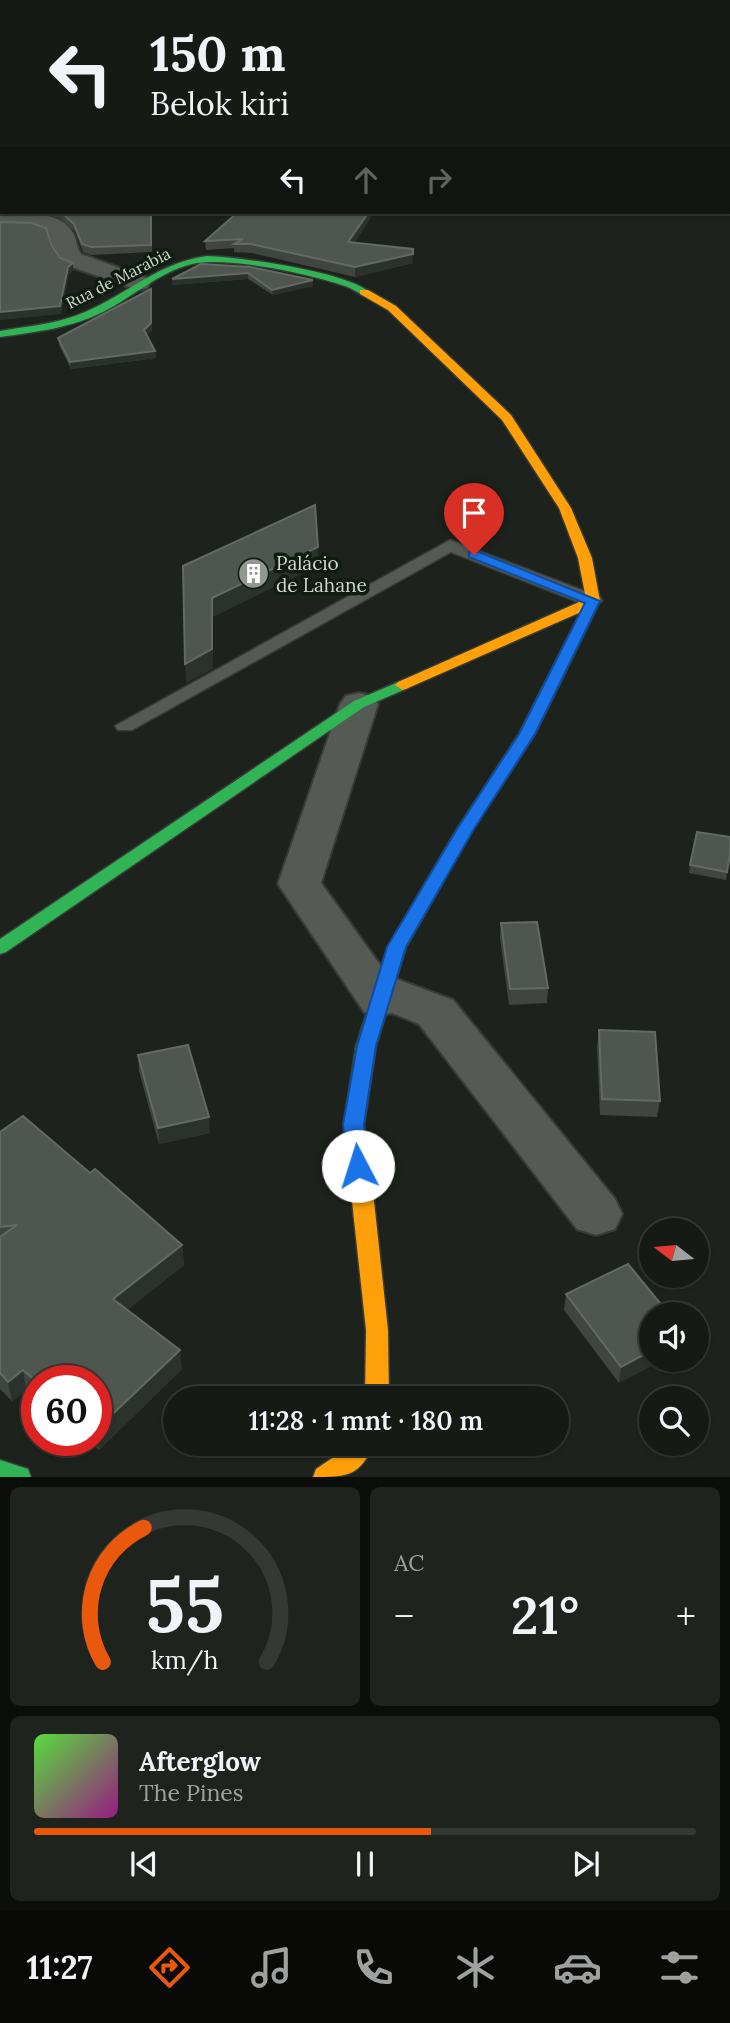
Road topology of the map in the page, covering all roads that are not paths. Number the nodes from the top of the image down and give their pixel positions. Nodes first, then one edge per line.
1 (0, 220) edge
2 (138, 283) junction
3 (0, 334) edge
4 (593, 601) junction
5 (359, 704) junction
6 (125, 726) dead end
7 (0, 948) edge
8 (382, 995) junction
9 (596, 1214) dead end
10 (377, 1386) edge
11 (356, 1456) edge
12 (325, 1477) edge

1 - 2 street
2 - 3 main road, Rua de Marabia
2 - 4 main road, Rua de Marabia
4 - 5 main road
4 - 6 lane
4 - 8 main road
5 - 7 main road
5 - 8 street
8 - 9 street
8 - 10 main road
11 - 12 main road

